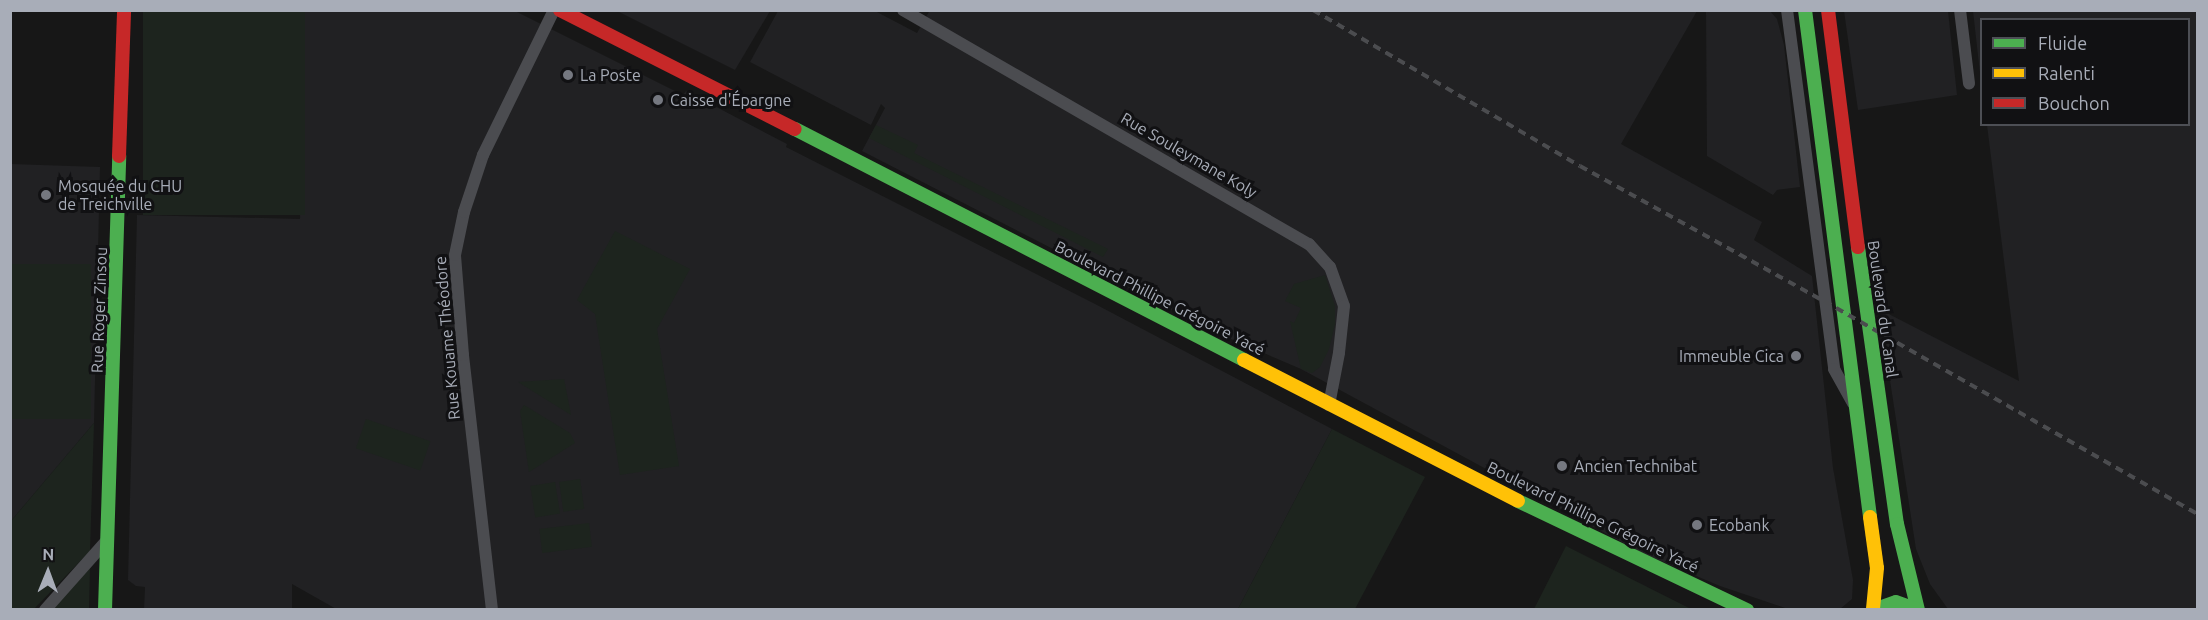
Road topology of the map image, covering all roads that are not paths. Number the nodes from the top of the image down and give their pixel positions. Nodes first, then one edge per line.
1 (124, 10) edge
2 (554, 10) edge
3 (560, 10) edge
4 (903, 10) edge
5 (1787, 10) edge
6 (1806, 10) edge
7 (1828, 10) edge
8 (1960, 10) edge
9 (1969, 83) dead end
10 (1329, 405) junction
11 (1856, 408) junction
12 (108, 539) junction
13 (45, 609) edge
14 (105, 609) edge
15 (492, 609) edge
16 (1747, 609) edge
17 (1873, 609) edge
18 (1918, 609) edge

1 - 12 main road, Rue Roger Zinsou
2 - 15 street, Rue Kouame Théodore
3 - 10 main road, Boulevard Phillipe Grégoire Yacé
4 - 10 street, Rue Souleymane Koly
5 - 11 street
6 - 11 main road
7 - 18 main road, Boulevard du Canal
8 - 9 street
10 - 16 main road, Boulevard Phillipe Grégoire Yacé
11 - 17 main road
12 - 13 street
12 - 14 main road, Rue Roger Zinsou
17 - 18 main road

